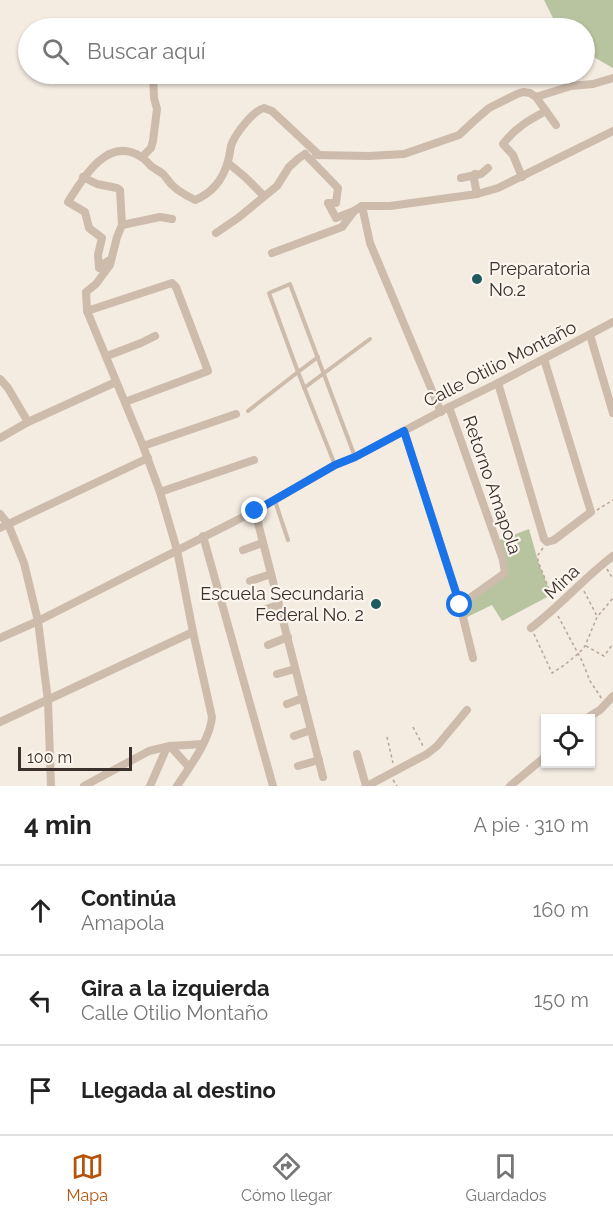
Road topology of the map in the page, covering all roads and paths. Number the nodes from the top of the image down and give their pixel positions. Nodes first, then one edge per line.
1 (613, 78) edge
2 (595, 83) edge
3 (153, 84) edge
4 (593, 84) edge
5 (536, 97) junction
6 (546, 111) junction
7 (556, 125) dead end
8 (613, 131) edge
9 (305, 154) junction
10 (319, 155) junction
11 (142, 157) junction
12 (228, 163) junction
13 (488, 168) dead end
14 (475, 174) junction
15 (83, 177) junction
16 (522, 177) junction
17 (461, 178) dead end
18 (477, 194) junction
19 (264, 196) junction
20 (362, 206) junction
21 (354, 211) junction
22 (172, 219) dead end
23 (122, 225) junction
24 (216, 233) dead end
25 (272, 253) dead end
26 (111, 259) junction
27 (87, 311) junction
28 (613, 322) edge
29 (590, 335) junction
30 (155, 336) dead end
31 (370, 339) dead end
32 (107, 356) junction
33 (318, 357) junction
34 (544, 359) junction
35 (298, 372) junction
36 (324, 374) junction
37 (0, 379) edge
38 (116, 382) junction
39 (498, 383) junction
40 (304, 388) junction
41 (125, 402) junction
42 (449, 407) junction
43 (248, 411) dead end
44 (441, 412) junction
45 (613, 413) edge
46 (236, 414) dead end
47 (28, 422) junction
48 (404, 431) junction
49 (0, 438) edge
50 (143, 446) junction
51 (355, 457) junction
52 (148, 458) junction
53 (254, 460) dead end
54 (335, 465) junction
55 (160, 492) junction
56 (613, 500) edge
57 (274, 501) junction
58 (255, 511) junction
59 (591, 512) junction
60 (0, 514) edge
61 (4, 526) edge
62 (203, 536) junction
63 (288, 540) dead end
64 (547, 542) junction
65 (262, 543) junction
66 (177, 550) junction
67 (243, 550) dead end
68 (613, 556) edge
69 (603, 564) junction
70 (271, 574) junction
71 (613, 579) edge
72 (250, 581) dead end
73 (580, 585) junction
74 (613, 598) edge
75 (278, 605) junction
76 (460, 605) junction
77 (556, 608) junction
78 (260, 611) dead end
79 (597, 617) junction
80 (38, 621) junction
81 (531, 628) joint
82 (193, 632) junction
83 (288, 637) junction
84 (0, 638) edge
85 (613, 644) edge
86 (268, 645) dead end
87 (585, 646) junction
88 (578, 654) junction
89 (473, 658) dead end
90 (296, 669) junction
91 (277, 674) dead end
92 (613, 696) edge
93 (303, 698) junction
94 (48, 701) junction
95 (287, 704) dead end
96 (606, 705) junction
97 (467, 710) dead end
98 (594, 714) edge
99 (0, 722) edge
100 (413, 727) dead end
101 (311, 730) junction
102 (294, 736) dead end
103 (387, 737) dead end
104 (203, 744) junction
105 (168, 746) junction
106 (357, 754) dead end
107 (428, 754) junction
108 (319, 760) junction
109 (541, 760) edge
110 (298, 766) dead end
111 (189, 767) junction
112 (396, 772) junction
113 (323, 777) dead end
114 (51, 786) edge
115 (84, 786) edge
116 (150, 786) edge
117 (177, 786) edge
118 (273, 786) edge
119 (367, 786) edge
120 (510, 786) edge

1 - 2 street
3 - 11 street
4 - 5 street
5 - 6 street
5 - 10 street
6 - 7 street
6 - 16 street
8 - 16 street
9 - 10 street
9 - 19 street
9 - 21 street
10 - 12 street
11 - 12 street
11 - 15 street
12 - 19 street
13 - 14 street
14 - 17 street
14 - 18 street
15 - 23 street
15 - 26 street
16 - 18 street
18 - 20 street
19 - 24 street
20 - 21 street
20 - 44 street
21 - 25 street
22 - 23 street
23 - 26 street
26 - 27 street
27 - 32 street
27 - 41 street
28 - 29 street, Calle Otilio Montaño
29 - 34 street, Calle Otilio Montaño
29 - 45 street
30 - 32 street
31 - 36 lane
32 - 38 street
33 - 35 lane
33 - 35 lane
33 - 36 lane
34 - 39 street, Calle Otilio Montaño
34 - 59 street
35 - 40 lane
35 - 43 lane
36 - 40 lane
36 - 51 lane
37 - 47 street
38 - 41 street
38 - 47 street
39 - 42 street, Calle Otilio Montaño
39 - 64 street
40 - 54 lane
41 - 50 street
42 - 44 street, Calle Otilio Montaño
42 - 76 street, Retorno Amapola
44 - 48 street, Calle Otilio Montaño
46 - 50 street
47 - 49 street
48 - 51 street, Calle Otilio Montaño
48 - 76 street
50 - 52 street
51 - 54 street, Calle Otilio Montaño
52 - 55 street
52 - 61 street
53 - 55 street
54 - 57 street, Calle Otilio Montaño
55 - 66 street
56 - 59 path
57 - 58 street, Calle Otilio Montaño
57 - 63 lane
58 - 62 street, Calle Otilio Montaño
58 - 65 street
59 - 64 street
60 - 61 street
61 - 80 street
62 - 66 street, Calle Otilio Montaño
62 - 118 street
64 - 77 path
65 - 67 street
65 - 70 street
66 - 80 street, Calle Otilio Montaño
66 - 82 street
68 - 69 street, Mina
69 - 71 path
69 - 73 street, Mina
70 - 72 street
70 - 75 street
73 - 77 street, Mina
73 - 79 path
74 - 79 path
75 - 78 street
75 - 83 street
76 - 89 street
77 - 81 street, Mina
77 - 88 path
79 - 87 path
80 - 84 street, Calle Otilio Montaño
80 - 94 street
81 - 88 path
82 - 94 street
82 - 104 street
83 - 86 street
83 - 90 street
85 - 87 path
87 - 88 path
88 - 96 path
90 - 91 street
90 - 93 street
92 - 96 street
93 - 95 street
93 - 101 street
94 - 99 street
94 - 114 street
96 - 98 street
97 - 107 street
100 - 107 path
101 - 102 street
101 - 108 street
103 - 112 path
104 - 105 street
104 - 111 street
105 - 111 street
105 - 115 street
105 - 116 street
106 - 119 street
107 - 112 street
108 - 110 street
108 - 113 street
109 - 120 street
111 - 117 street
112 - 119 street

